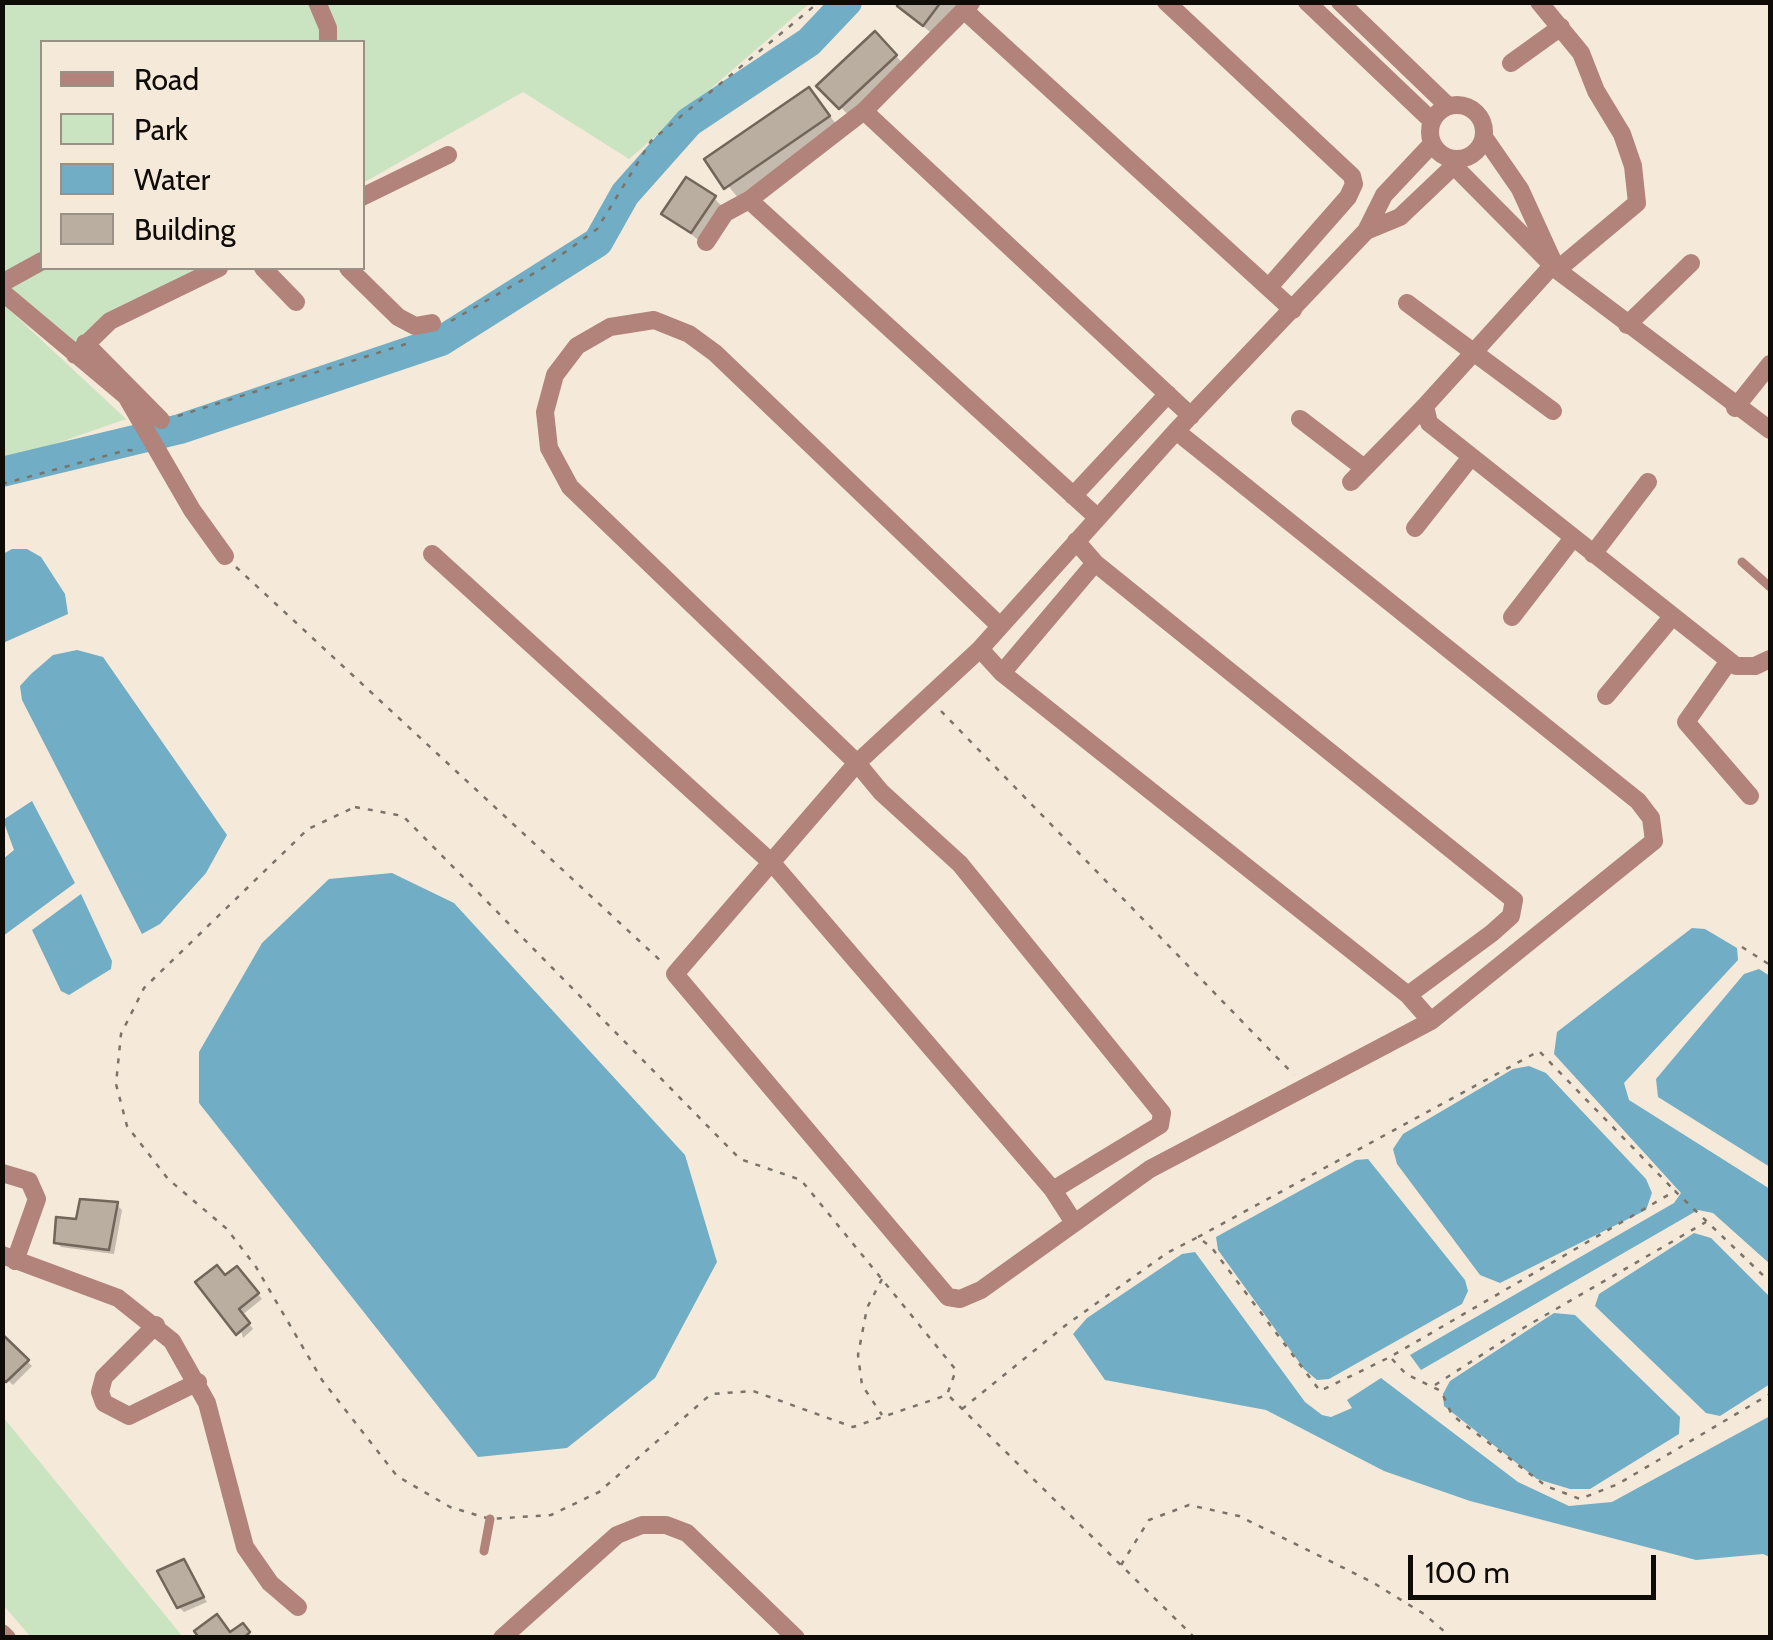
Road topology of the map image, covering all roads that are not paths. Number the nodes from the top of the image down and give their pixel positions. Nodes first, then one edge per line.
1 (317, 2) edge
2 (1166, 2) edge
3 (1307, 2) edge
4 (1340, 2) edge
5 (1539, 2) edge
6 (968, 7) edge
7 (1561, 27) junction
8 (328, 40) edge
9 (1510, 63) dead end
10 (1448, 106) junction
11 (864, 111) junction
12 (1432, 121) junction
13 (1484, 137) junction
14 (1432, 144) junction
15 (448, 155) dead end
16 (1457, 163) junction
17 (365, 196) edge
18 (749, 200) junction
19 (1366, 231) junction
20 (706, 242) dead end
21 (40, 261) edge
22 (1691, 263) dead end
23 (1555, 268) junction
24 (215, 270) edge
25 (265, 270) edge
26 (350, 270) edge
27 (2, 284) edge
28 (1269, 288) junction
29 (2, 292) edge
30 (296, 302) dead end
31 (1407, 303) dead end
32 (1293, 310) junction
33 (438, 324) road end
34 (1627, 325) junction
35 (80, 349) junction
36 (1472, 354) junction
37 (1770, 364) edge
38 (1168, 394) junction
39 (1425, 406) junction
40 (1735, 408) junction
41 (1554, 411) dead end
42 (1190, 416) junction
43 (1300, 419) dead end
44 (1770, 430) edge
45 (1176, 431) junction
46 (1472, 457) junction
47 (1648, 482) dead end
48 (1073, 496) junction
49 (1098, 518) junction
50 (1415, 528) dead end
51 (1573, 538) junction
52 (1076, 540) junction
53 (432, 554) dead end
54 (1593, 554) junction
55 (224, 556) road end
56 (1742, 562) dead end
57 (1095, 563) junction
58 (1770, 587) edge
59 (1672, 617) junction
60 (1512, 618) dead end
61 (1000, 626) junction
62 (980, 649) junction
63 (1770, 659) edge
64 (1729, 661) junction
65 (1002, 673) junction
66 (1606, 696) dead end
67 (857, 764) junction
68 (1750, 796) dead end
69 (773, 864) junction
70 (1408, 995) junction
71 (1431, 1021) junction
72 (2, 1173) edge
73 (1052, 1190) junction
74 (1073, 1221) junction
75 (9, 1258) edge
76 (156, 1325) junction
77 (198, 1382) junction
78 (490, 1519) road end
79 (484, 1551) dead end
80 (298, 1606) dead end
81 (502, 1638) edge
82 (796, 1638) edge

1 - 8 street
2 - 28 street
3 - 12 street
4 - 10 street
5 - 7 street
6 - 11 street
6 - 28 street
7 - 9 street
7 - 23 street
10 - 12 street
10 - 13 street
11 - 18 street
11 - 38 street
12 - 14 street
13 - 16 street
13 - 23 street
14 - 16 street
14 - 19 street
15 - 17 street
16 - 19 street
16 - 23 street
18 - 20 street
18 - 48 street
19 - 32 street
21 - 27 street
22 - 34 street
23 - 34 street
23 - 36 street
24 - 35 street
25 - 30 street
26 - 33 street
28 - 32 street
29 - 35 street
31 - 36 street
32 - 42 street
34 - 40 street
35 - 55 street
36 - 39 street
36 - 41 street
37 - 40 street
38 - 42 street
38 - 48 street
39 - 43 street
39 - 46 street
40 - 44 street
42 - 45 street
45 - 49 street
45 - 71 street
46 - 50 street
46 - 51 street
47 - 54 street
48 - 49 street
49 - 52 street
51 - 54 street
51 - 60 street
52 - 57 street
52 - 61 street
53 - 69 street
54 - 59 street
56 - 58 lane
57 - 65 street
57 - 70 street
59 - 64 street
59 - 66 street
61 - 62 street
61 - 67 street
62 - 65 street
62 - 67 street
63 - 64 street
64 - 68 street
65 - 70 street
67 - 69 street
67 - 73 street
69 - 73 street
69 - 74 street
70 - 71 street
71 - 74 street
72 - 75 street
73 - 74 street
75 - 76 street
76 - 77 street
76 - 77 street
77 - 80 street
78 - 79 lane
81 - 82 street

